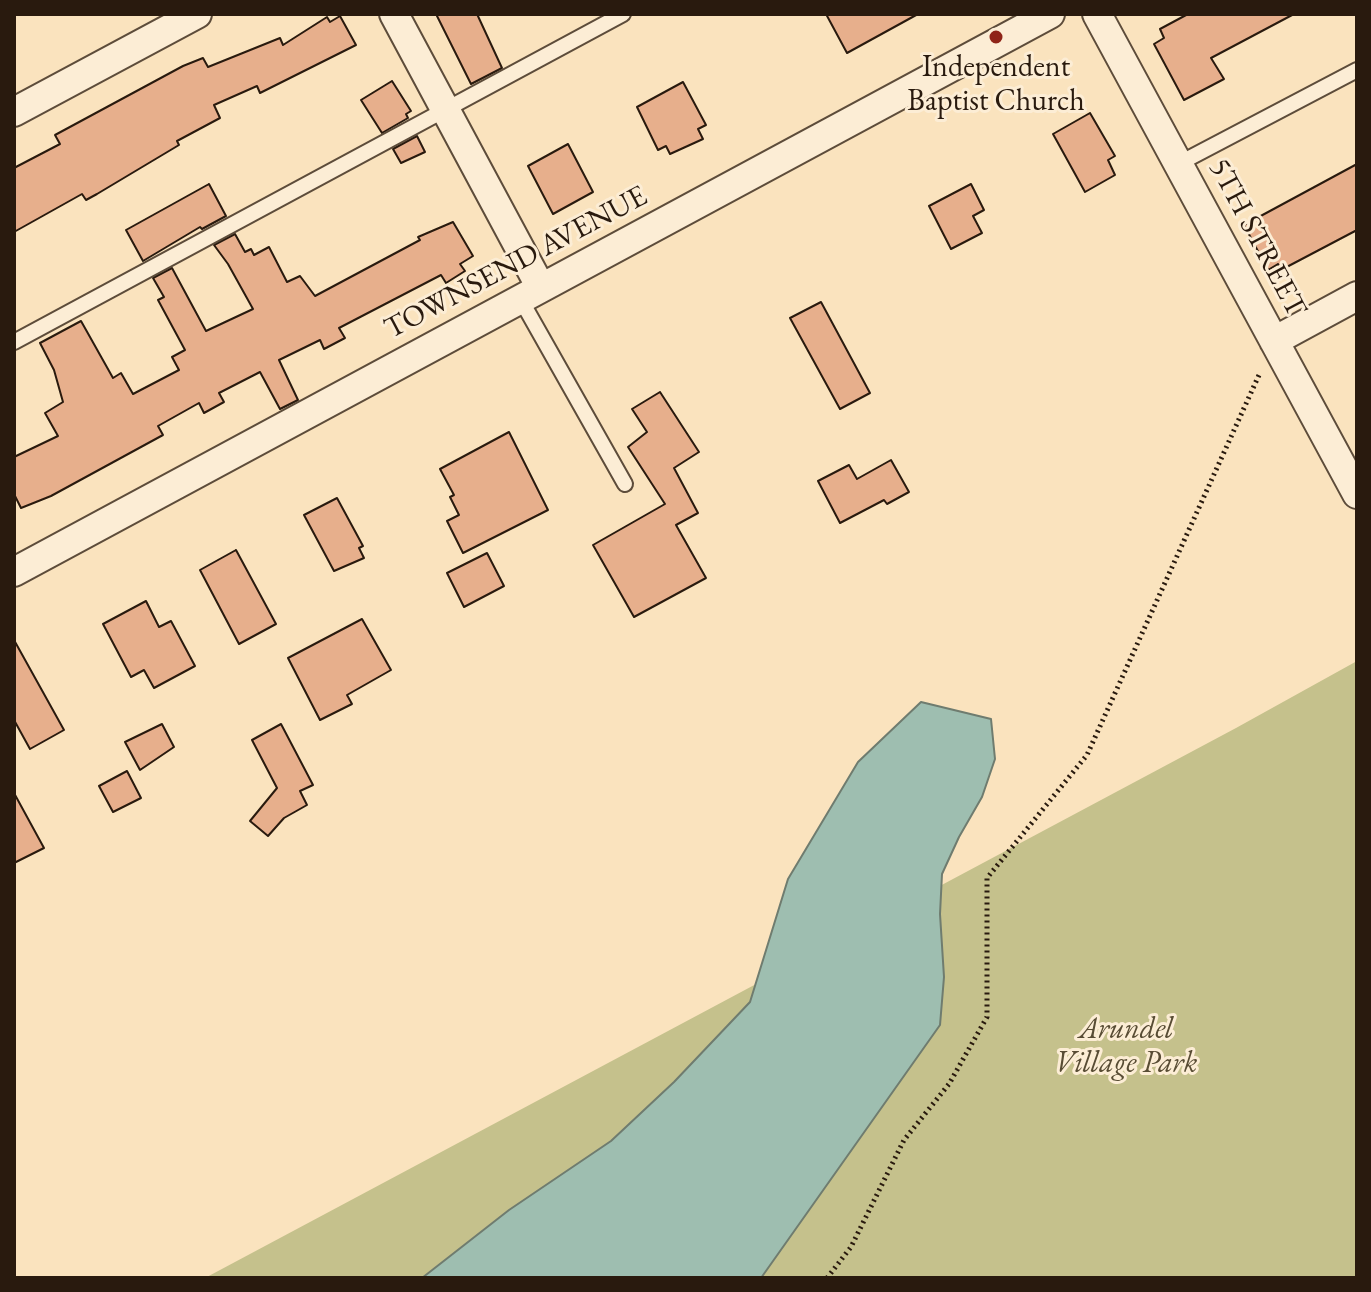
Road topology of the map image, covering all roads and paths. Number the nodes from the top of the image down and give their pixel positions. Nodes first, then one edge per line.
1 (197, 14) edge
2 (394, 14) edge
3 (623, 14) edge
4 (1050, 14) edge
5 (1097, 14) edge
6 (1357, 70) edge
7 (446, 109) junction
8 (14, 112) edge
9 (1178, 164) junction
10 (531, 294) junction
11 (1357, 296) edge
12 (1274, 341) junction
13 (14, 342) edge
14 (625, 484) dead end
15 (1355, 487) edge
16 (14, 572) edge
17 (827, 1278) edge

1 - 8 street
2 - 7 street
3 - 7 lane
4 - 10 street, TOWNSEND AVENUE
5 - 9 street, 5TH STREET
6 - 9 lane
7 - 10 street
7 - 13 lane
9 - 12 street, 5TH STREET
10 - 14 lane
10 - 16 street, TOWNSEND AVENUE
11 - 12 street
12 - 15 street, 5TH STREET
12 - 17 path

